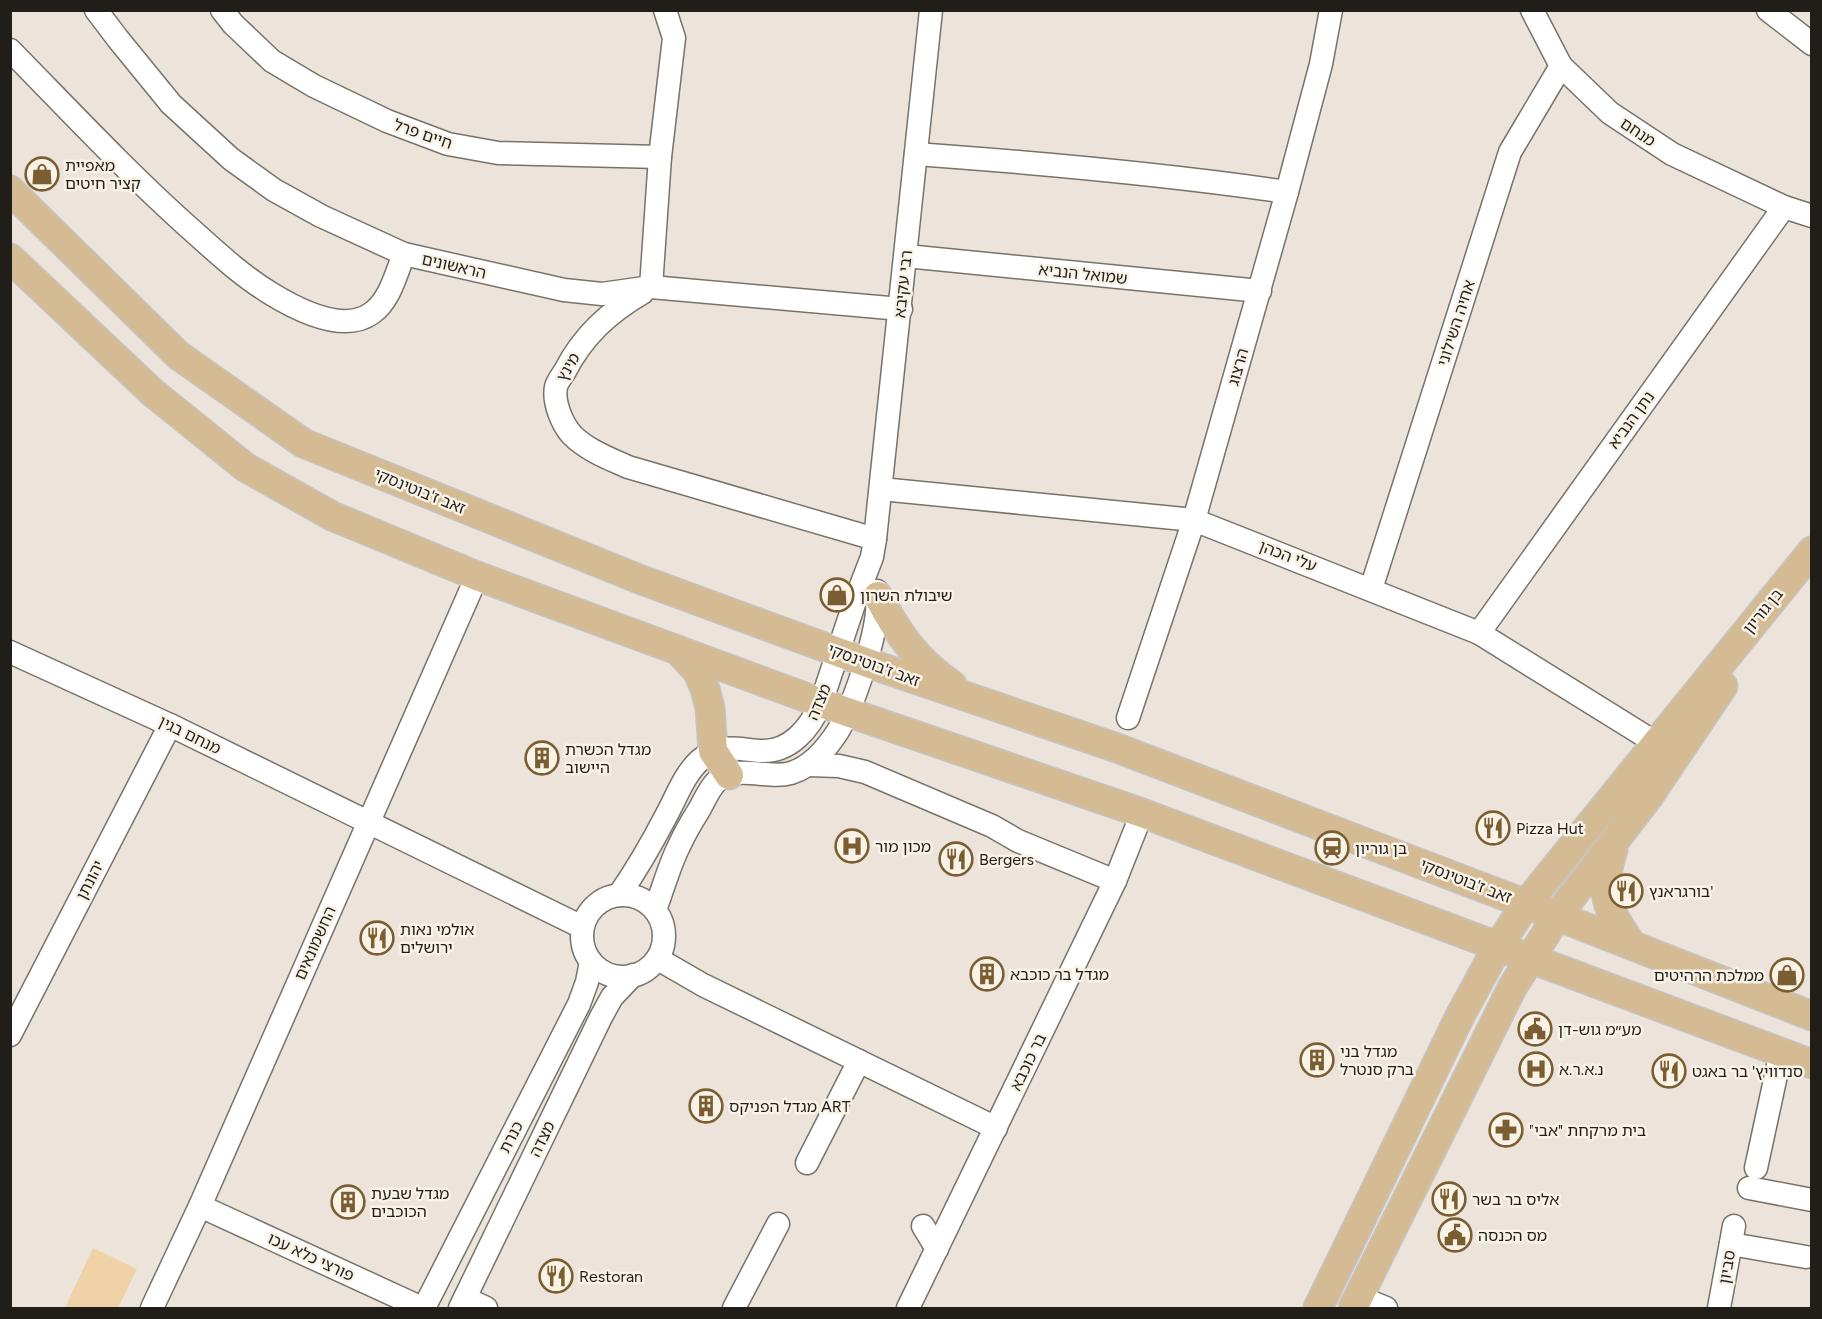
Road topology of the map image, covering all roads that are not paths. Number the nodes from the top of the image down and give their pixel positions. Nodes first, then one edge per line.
1 (96, 10) edge
2 (665, 10) edge
3 (931, 10) edge
4 (1331, 10) edge
5 (1532, 10) edge
6 (1768, 10) edge
7 (234, 15) edge
8 (1812, 44) edge
9 (10, 50) edge
10 (1561, 66) junction
11 (916, 153) junction
12 (660, 157) junction
13 (10, 190) edge
14 (1287, 192) junction
15 (1784, 207) junction
16 (1812, 216) edge
17 (404, 254) junction
18 (906, 256) junction
19 (10, 258) edge
20 (651, 287) junction
21 (1260, 291) junction
22 (901, 309) junction
23 (881, 489) junction
24 (1194, 520) junction
25 (874, 548) junction
26 (1812, 552) edge
27 (477, 576) junction
28 (1371, 589) junction
29 (878, 597) junction
30 (1479, 633) junction
31 (678, 650) junction
32 (10, 652) edge
33 (838, 652) junction
34 (865, 662) junction
35 (973, 700) junction
36 (834, 708) junction
37 (1128, 718) dead end
38 (170, 725) junction
39 (1656, 743) junction
40 (713, 752) junction
41 (808, 765) junction
42 (729, 775) junction
43 (1142, 813) junction
44 (368, 822) junction
45 (1617, 839) junction
46 (1115, 881) junction
47 (619, 895) junction
48 (1526, 904) junction
49 (655, 910) junction
50 (1557, 916) junction
51 (582, 927) junction
52 (1632, 945) junction
53 (1498, 946) junction
54 (658, 958) junction
55 (1531, 960) junction
56 (591, 963) junction
57 (633, 975) junction
58 (1812, 1016) edge
59 (10, 1035) edge
60 (1781, 1052) junction
61 (859, 1061) junction
62 (1812, 1064) edge
63 (996, 1128) junction
64 (807, 1163) dead end
65 (1812, 1200) edge
66 (200, 1206) junction
67 (778, 1224) dead end
68 (923, 1226) dead end
69 (937, 1249) junction
70 (1806, 1257) dead end
71 (463, 1303) edge
72 (1356, 1303) edge
73 (152, 1308) edge
74 (423, 1308) edge
75 (486, 1308) edge
76 (734, 1308) edge
77 (908, 1308) edge
78 (1318, 1308) edge
79 (1386, 1308) edge
80 (1719, 1308) edge

1 - 17 street, הראשונים
2 - 12 street
3 - 11 street, רבי עקיבא
4 - 14 street, הרצוג
5 - 10 street, מנחם
6 - 8 street
7 - 12 street, חיים פרל
9 - 17 street
10 - 15 street, מנחם
10 - 28 street, אחיה השילוני
11 - 14 street
11 - 18 street, רבי עקיבא
12 - 20 street
13 - 33 main road, זאב ז'בוטינסקי
14 - 21 street, הרצוג
15 - 16 street, מנחם
15 - 30 street, נתן הנביא
17 - 20 street, הראשונים
18 - 21 street, שמואל הנביא
18 - 22 street, רבי עקיבא
19 - 27 main road
20 - 22 street, הראשונים
20 - 25 street, מינץ
21 - 24 street, הרצוג
22 - 23 street, רבי עקיבא
23 - 24 street, עלי הכהן
23 - 25 street, רבי עקיבא
24 - 28 street, עלי הכהן
24 - 37 street, הרצוג
25 - 29 street, רבי עקיבא
25 - 33 street, רבי עקיבא
26 - 39 main road, בן גוריון
26 - 45 main road, בן גוריון
27 - 31 main road
27 - 44 street, החשמונאים
28 - 30 street, עלי הכהן
29 - 34 street, רבי עקיבא
29 - 35 main road
30 - 39 street, עלי הכהן
31 - 36 main road
31 - 40 main road
32 - 38 street, מנחם בגין
33 - 34 main road, זאב ז'בוטינסקי
33 - 36 street, מצדה
34 - 35 main road, זאב ז'בוטינסקי
34 - 36 street, רבי עקיבא
35 - 48 main road, זאב ז'בוטינסקי
36 - 40 street, מצדה
36 - 41 street, מצדה
36 - 43 main road
38 - 44 street, מנחם בגין
38 - 59 street, יהונתן
39 - 48 main road, בן גוריון
40 - 42 main road
40 - 47 street
41 - 42 street, מצדה
41 - 46 street
42 - 49 street
43 - 46 street, בר כוכבא
43 - 53 main road
44 - 51 street, מנחם בגין
44 - 66 street, החשמונאים
45 - 50 main road, בן גוריון
45 - 52 main road
46 - 63 street, בר כוכבא
47 - 49 street
47 - 51 street
48 - 50 main road, זאב ז'בוטינסקי
48 - 53 main road, בן גוריון
49 - 54 street
50 - 52 main road, זאב ז'בוטינסקי
50 - 55 main road, בן גוריון
51 - 56 street
52 - 58 main road, זאב ז'בוטינסקי
53 - 55 main road
53 - 78 main road, בן גוריון
54 - 57 street
54 - 61 street
55 - 60 main road
55 - 72 main road, בן גוריון
56 - 57 street
56 - 74 street, כנרת
57 - 71 street, מצדה
60 - 62 main road
60 - 65 street
61 - 63 street
61 - 64 street
63 - 69 street, בר כוכבא
66 - 73 street, החשמונאים
66 - 74 street, פורצי כלא עכו
67 - 76 street
68 - 69 street
69 - 77 street, בר כוכבא
70 - 80 street, סביון
71 - 75 street
72 - 79 street

